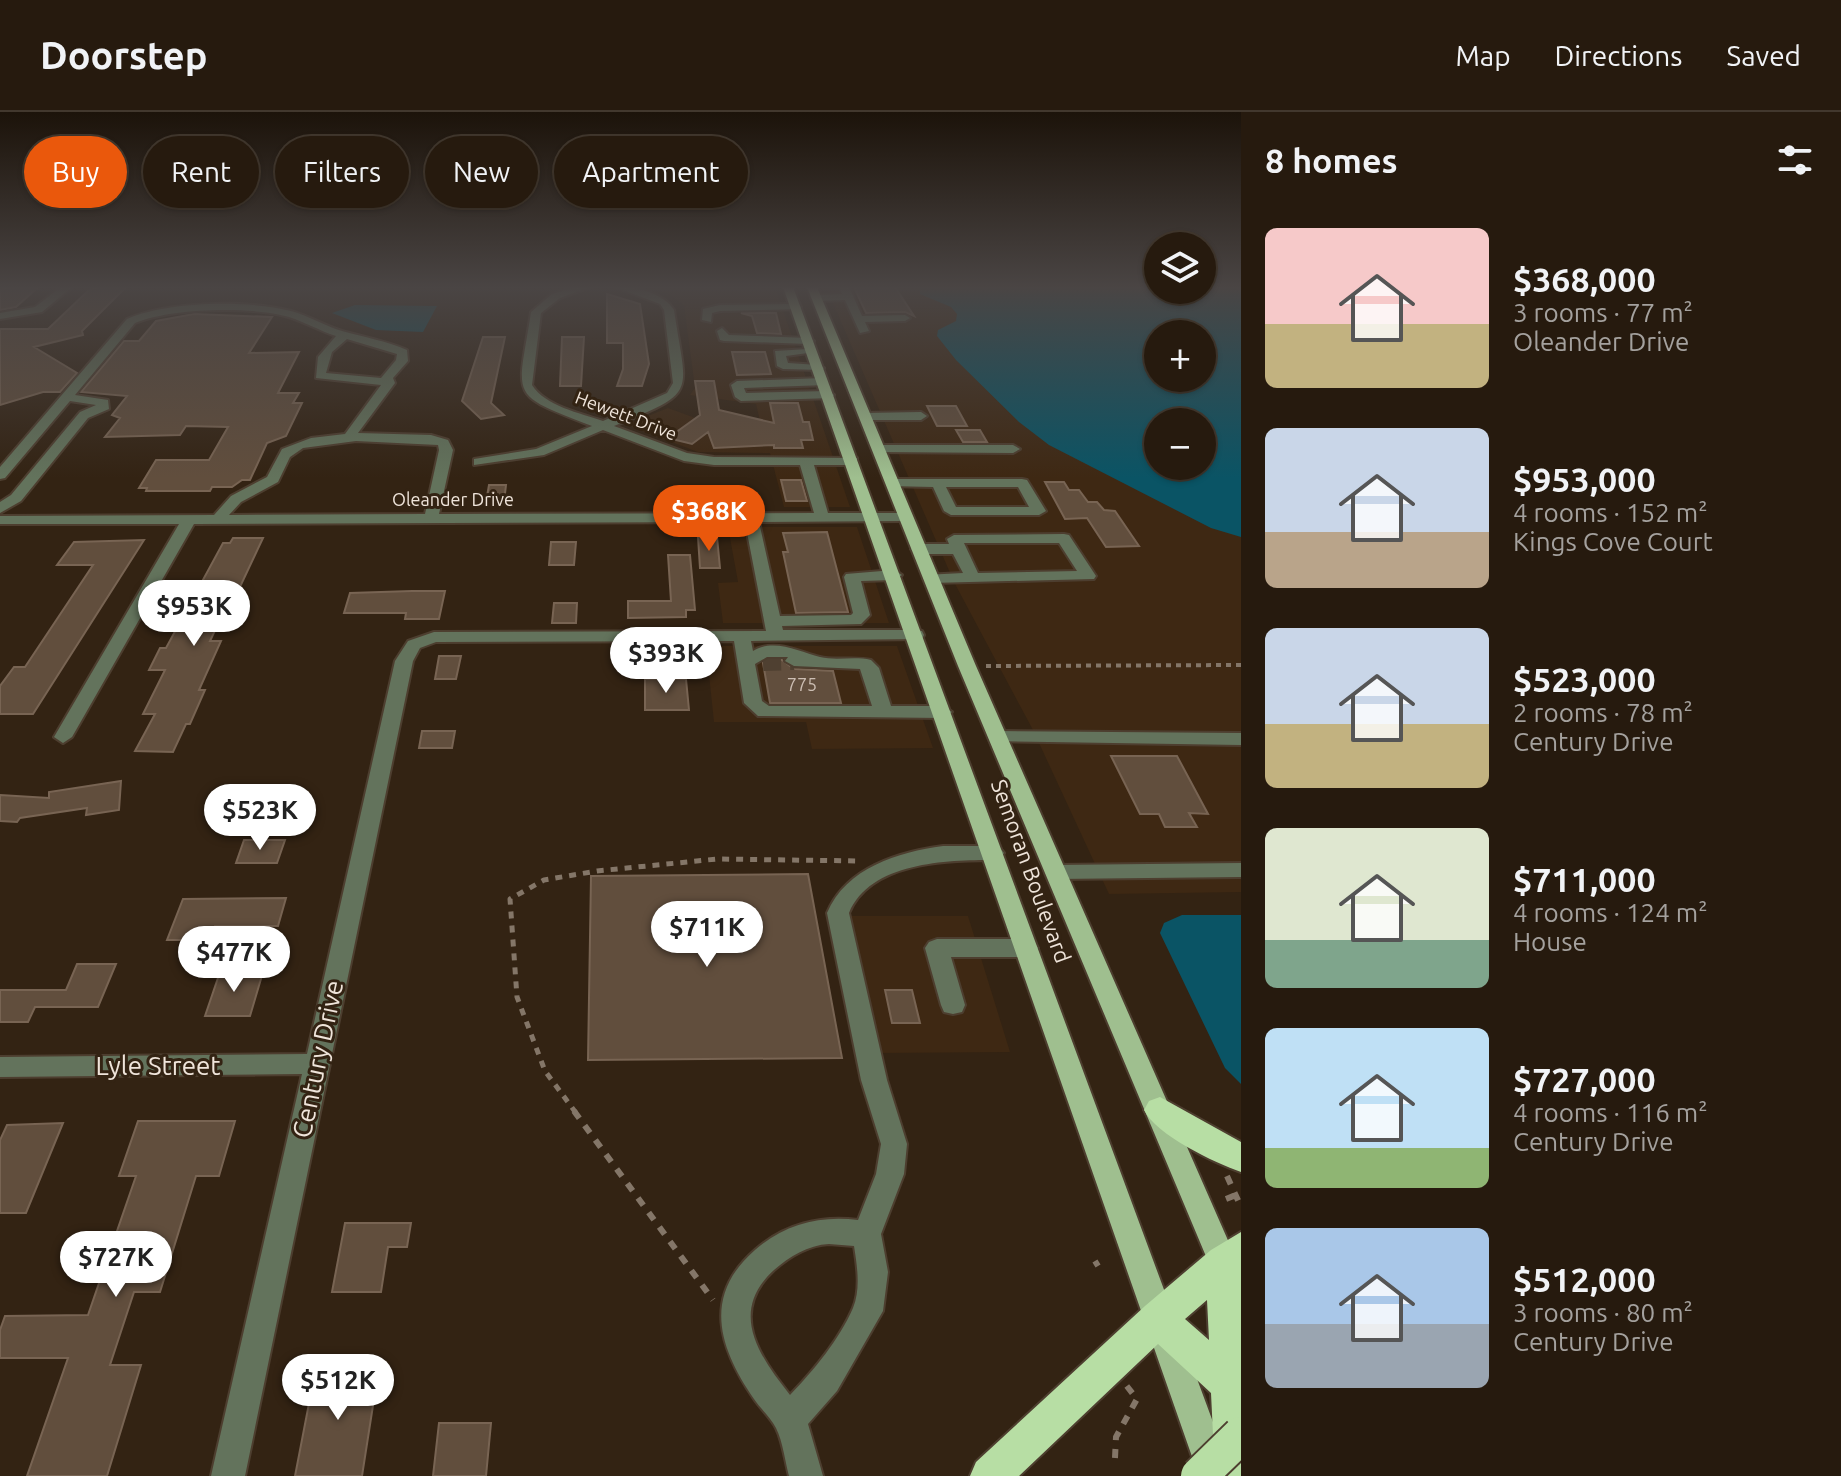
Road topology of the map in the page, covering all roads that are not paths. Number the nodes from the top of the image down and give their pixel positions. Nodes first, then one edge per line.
1 (106, 351) edge
2 (328, 351) edge
3 (400, 351) edge
4 (531, 351) edge
5 (675, 351) edge
6 (783, 351) edge
7 (809, 351) edge
8 (838, 351) edge
9 (818, 368) junction
10 (388, 381) junction
11 (825, 388) junction
12 (63, 402) junction
13 (921, 416) dead end
14 (865, 417) junction
15 (604, 426) junction
16 (348, 438) junction
17 (879, 449) junction
18 (1013, 449) dead end
19 (806, 461) junction
20 (852, 461) junction
21 (479, 462) dead end
22 (0, 475) edge
23 (893, 483) junction
24 (938, 484) junction
25 (0, 511) edge
26 (751, 517) junction
27 (822, 517) junction
28 (872, 517) junction
29 (906, 517) junction
30 (431, 518) junction
31 (189, 519) junction
32 (219, 519) junction
33 (919, 549) junction
34 (959, 549) junction
35 (894, 575) junction
36 (931, 578) junction
37 (973, 578) junction
38 (774, 628) junction
39 (916, 635) junction
40 (742, 636) junction
41 (755, 660) junction
42 (794, 661) tunnel mouth
43 (816, 661) junction
44 (883, 712) junction
45 (943, 712) junction
46 (63, 737) dead end
47 (998, 737) junction
48 (1241, 739) edge
49 (993, 853) junction
50 (1241, 870) edge
51 (1056, 872) junction
52 (1026, 948) junction
53 (953, 1005) dead end
54 (317, 1064) junction
55 (0, 1067) edge
56 (1160, 1110) junction
57 (1236, 1163) edge
58 (867, 1234) junction
59 (1232, 1255) edge
60 (1241, 1304) edge
61 (1158, 1319) junction
62 (1235, 1389) edge
63 (790, 1419) junction
64 (1241, 1435) edge
65 (228, 1476) edge
66 (806, 1476) edge
67 (990, 1476) edge
68 (1199, 1476) edge
69 (1215, 1476) edge
70 (1235, 1476) edge

1 - 12 street
2 - 10 street
3 - 10 street
4 - 15 street, Hewett Drive
5 - 15 street
6 - 9 street
7 - 9 main road, Semoran Boulevard
8 - 14 main road, Semoran Boulevard
9 - 11 main road, Semoran Boulevard
10 - 16 street
11 - 11 street
11 - 20 main road, Semoran Boulevard
12 - 22 street
12 - 25 street
13 - 14 street
14 - 17 main road, Semoran Boulevard
15 - 19 street, Hewett Drive
15 - 21 street
16 - 30 street
16 - 32 street
17 - 18 street
17 - 23 main road, Semoran Boulevard
19 - 20 street, Hewett Drive
19 - 27 street
20 - 28 main road, Semoran Boulevard
23 - 24 street
23 - 29 main road, Semoran Boulevard
24 - 24 street
25 - 31 street, Oleander Drive
26 - 27 street, Oleander Drive
26 - 30 street, Oleander Drive
26 - 38 street
27 - 28 street, Oleander Drive
28 - 29 street, Oleander Drive
28 - 35 main road, Semoran Boulevard
29 - 33 main road, Semoran Boulevard
30 - 32 street, Oleander Drive
31 - 32 street, Oleander Drive
31 - 46 street
33 - 34 street
33 - 36 main road, Semoran Boulevard
34 - 37 street
34 - 37 street
35 - 38 street
35 - 39 main road, Semoran Boulevard
36 - 37 street
36 - 47 main road, Semoran Boulevard
38 - 39 street
38 - 40 street
39 - 45 main road, Semoran Boulevard
40 - 41 street
40 - 54 street, Century Drive
41 - 43 street
41 - 44 street
42 - 43 street
43 - 44 street
44 - 45 street
45 - 49 main road, Semoran Boulevard
47 - 48 street
47 - 51 main road, Semoran Boulevard
49 - 52 main road, Semoran Boulevard
49 - 58 street
50 - 51 street
51 - 56 main road, Semoran Boulevard
52 - 53 street
52 - 61 main road, Semoran Boulevard
54 - 55 street, Lyle Street
54 - 65 street, Century Drive
56 - 57 highway
56 - 59 main road, Semoran Boulevard
58 - 63 street
58 - 63 street
59 - 60 main road, Semoran Boulevard
59 - 61 highway
59 - 62 highway
61 - 62 highway
61 - 67 highway
61 - 69 main road, Semoran Boulevard
62 - 70 highway
63 - 66 street
64 - 68 highway, bridge

